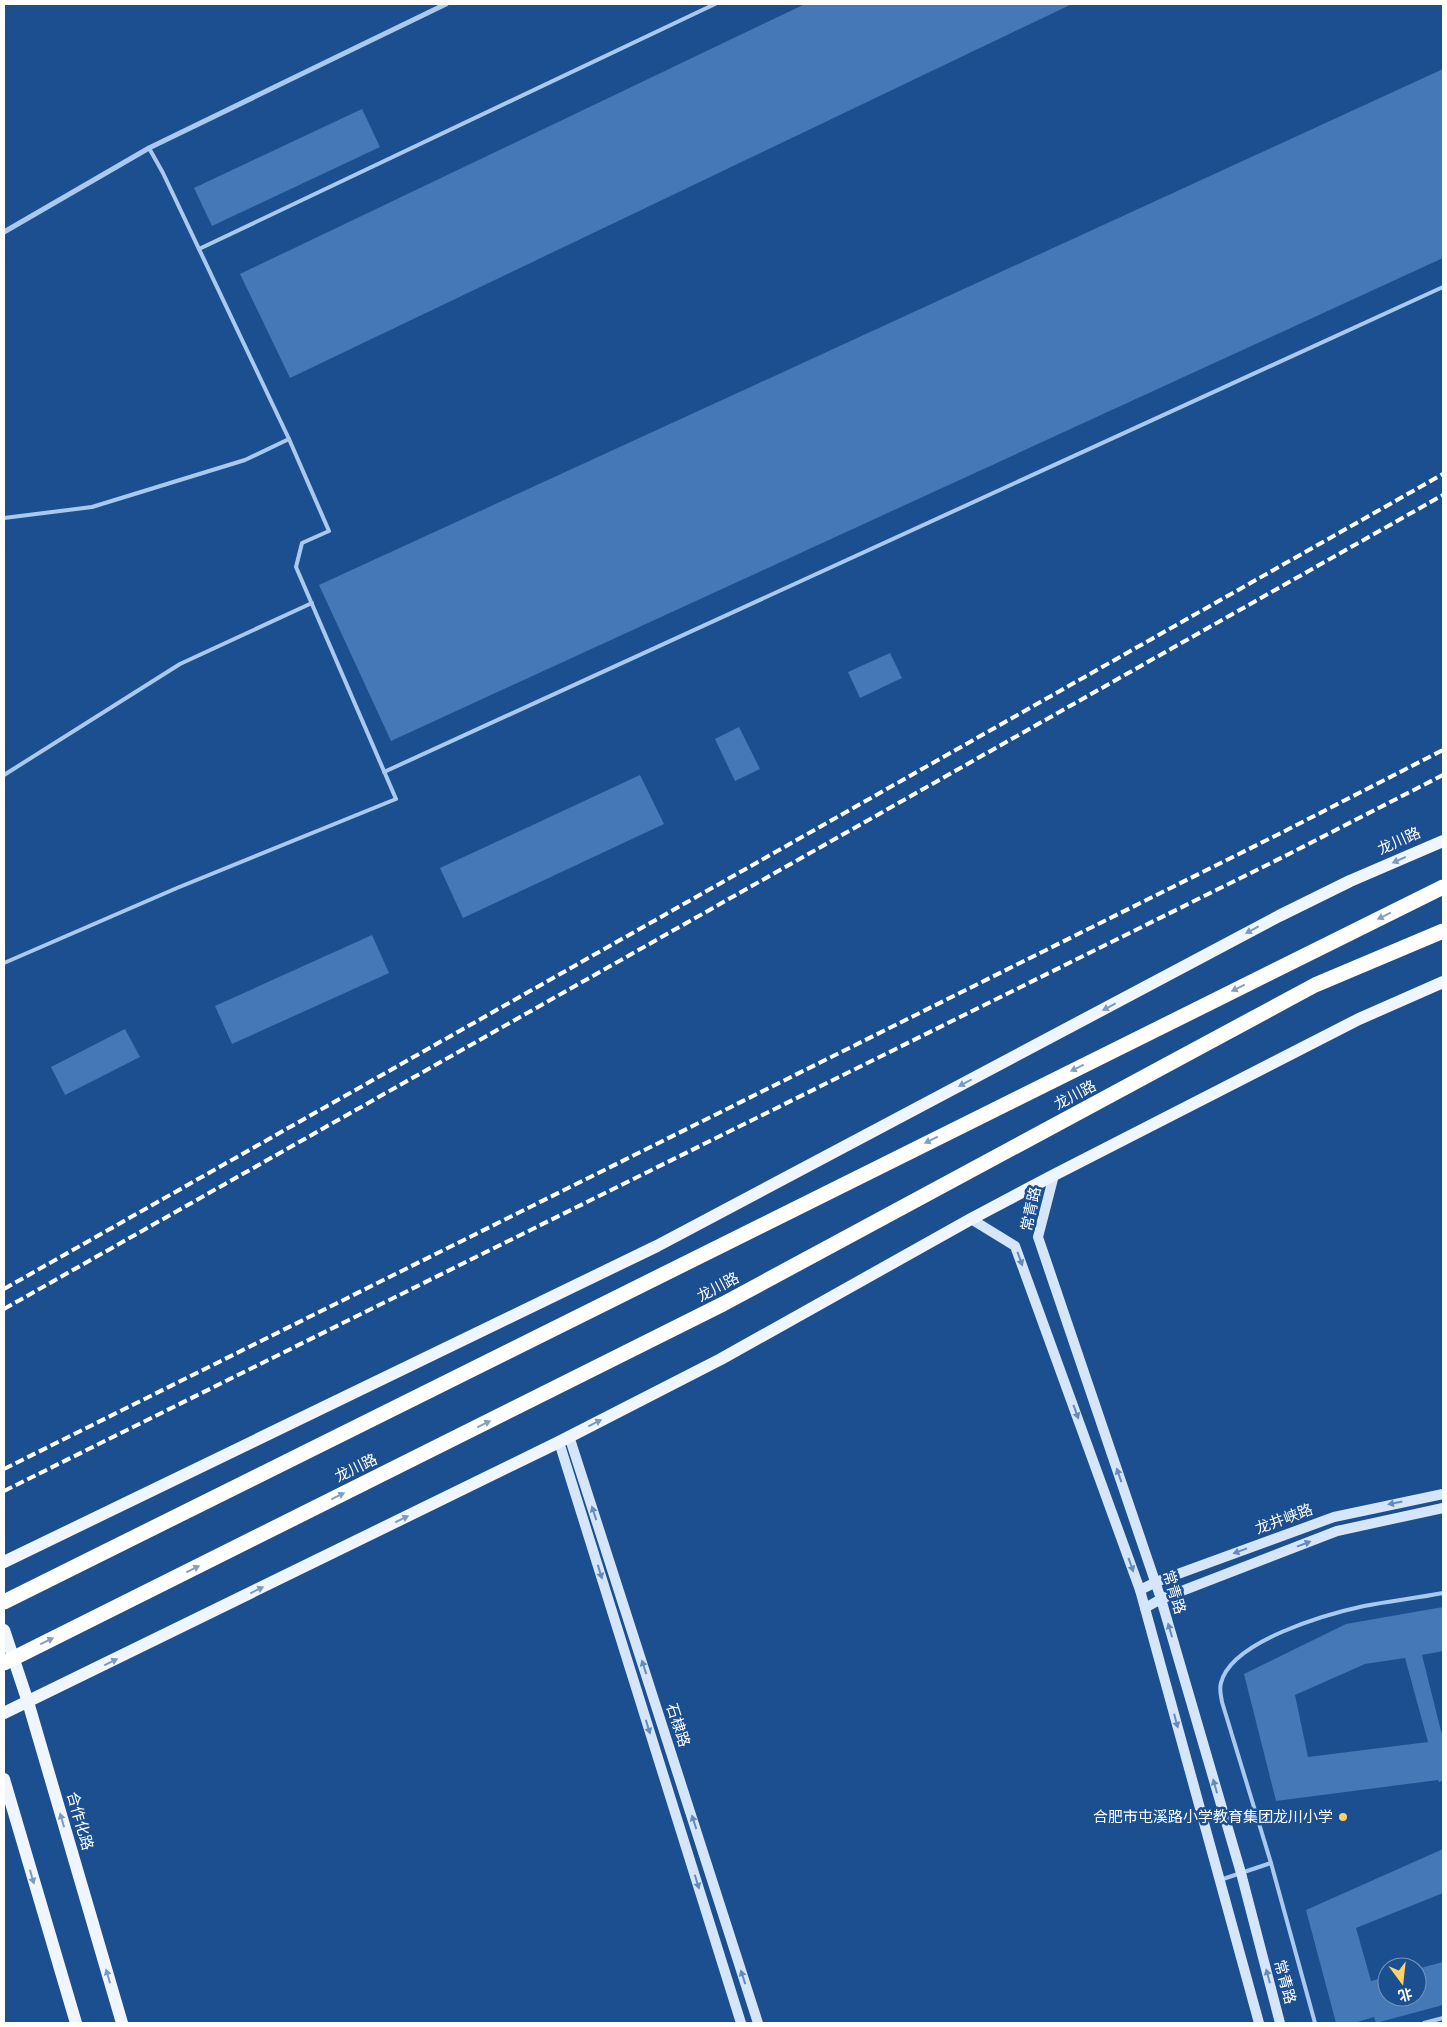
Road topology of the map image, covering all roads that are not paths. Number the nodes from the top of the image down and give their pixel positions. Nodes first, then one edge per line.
1 (446, 4) edge
2 (715, 4) edge
3 (149, 148) junction
4 (4, 232) edge
5 (199, 249) junction
6 (1443, 287) edge
7 (290, 439) junction
8 (4, 518) edge
9 (312, 603) junction
10 (384, 772) junction
11 (4, 774) edge
12 (1443, 841) edge
13 (1443, 887) edge
14 (1443, 931) edge
15 (4, 962) edge
16 (1443, 982) edge
17 (1054, 1175) junction
18 (971, 1219) junction
19 (564, 1439) junction
20 (1443, 1494) edge
21 (1443, 1508) edge
22 (4, 1562) edge
23 (1156, 1582) junction
24 (1140, 1590) junction
25 (1443, 1594) edge
26 (1161, 1599) junction
27 (4, 1602) edge
28 (1145, 1608) junction
29 (4, 1630) edge
30 (8, 1661) edge
31 (28, 1702) junction
32 (4, 1713) edge
33 (4, 1779) edge
34 (1271, 1863) junction
35 (1241, 1873) junction
36 (1220, 1880) junction
37 (1443, 2018) edge
38 (76, 2023) edge
39 (122, 2023) edge
40 (741, 2023) edge
41 (758, 2023) edge
42 (1259, 2023) edge
43 (1280, 2023) edge
44 (1315, 2023) edge
45 (1424, 2023) edge

1 - 3 street
2 - 5 lane
3 - 4 street
3 - 5 lane
5 - 7 lane
6 - 10 lane
7 - 8 lane
7 - 9 lane
9 - 10 lane
9 - 11 lane
10 - 15 lane
12 -> 22 main road, 龙川路
13 -> 27 highway, 龙川路
30 -> 14 highway, 龙川路
16 - 17 main road
17 - 18 main road
23 -> 17 street, 常青路
19 -> 18 main road
18 -> 24 street, 常青路
31 -> 19 main road
19 -> 40 street, 石棣路
41 -> 19 street, 石棣路
20 -> 23 street, 龙井峡路
26 -> 21 street, 龙井峡路
23 - 24 street, 龙井峡路
23 - 26 street, 常青路
24 - 28 street, 常青路
25 - 34 lane
26 - 28 street, 龙井峡路
35 -> 26 street, 常青路
28 -> 36 street, 常青路
29 - 30 main road, 合作化路
30 - 31 main road, 合作化路
31 - 32 main road
39 -> 31 main road, 合作化路
33 -> 38 main road
34 - 35 lane
34 - 44 lane
35 - 36 lane
43 -> 35 street, 常青路
36 - 42 street, 常青路
37 - 45 lane

